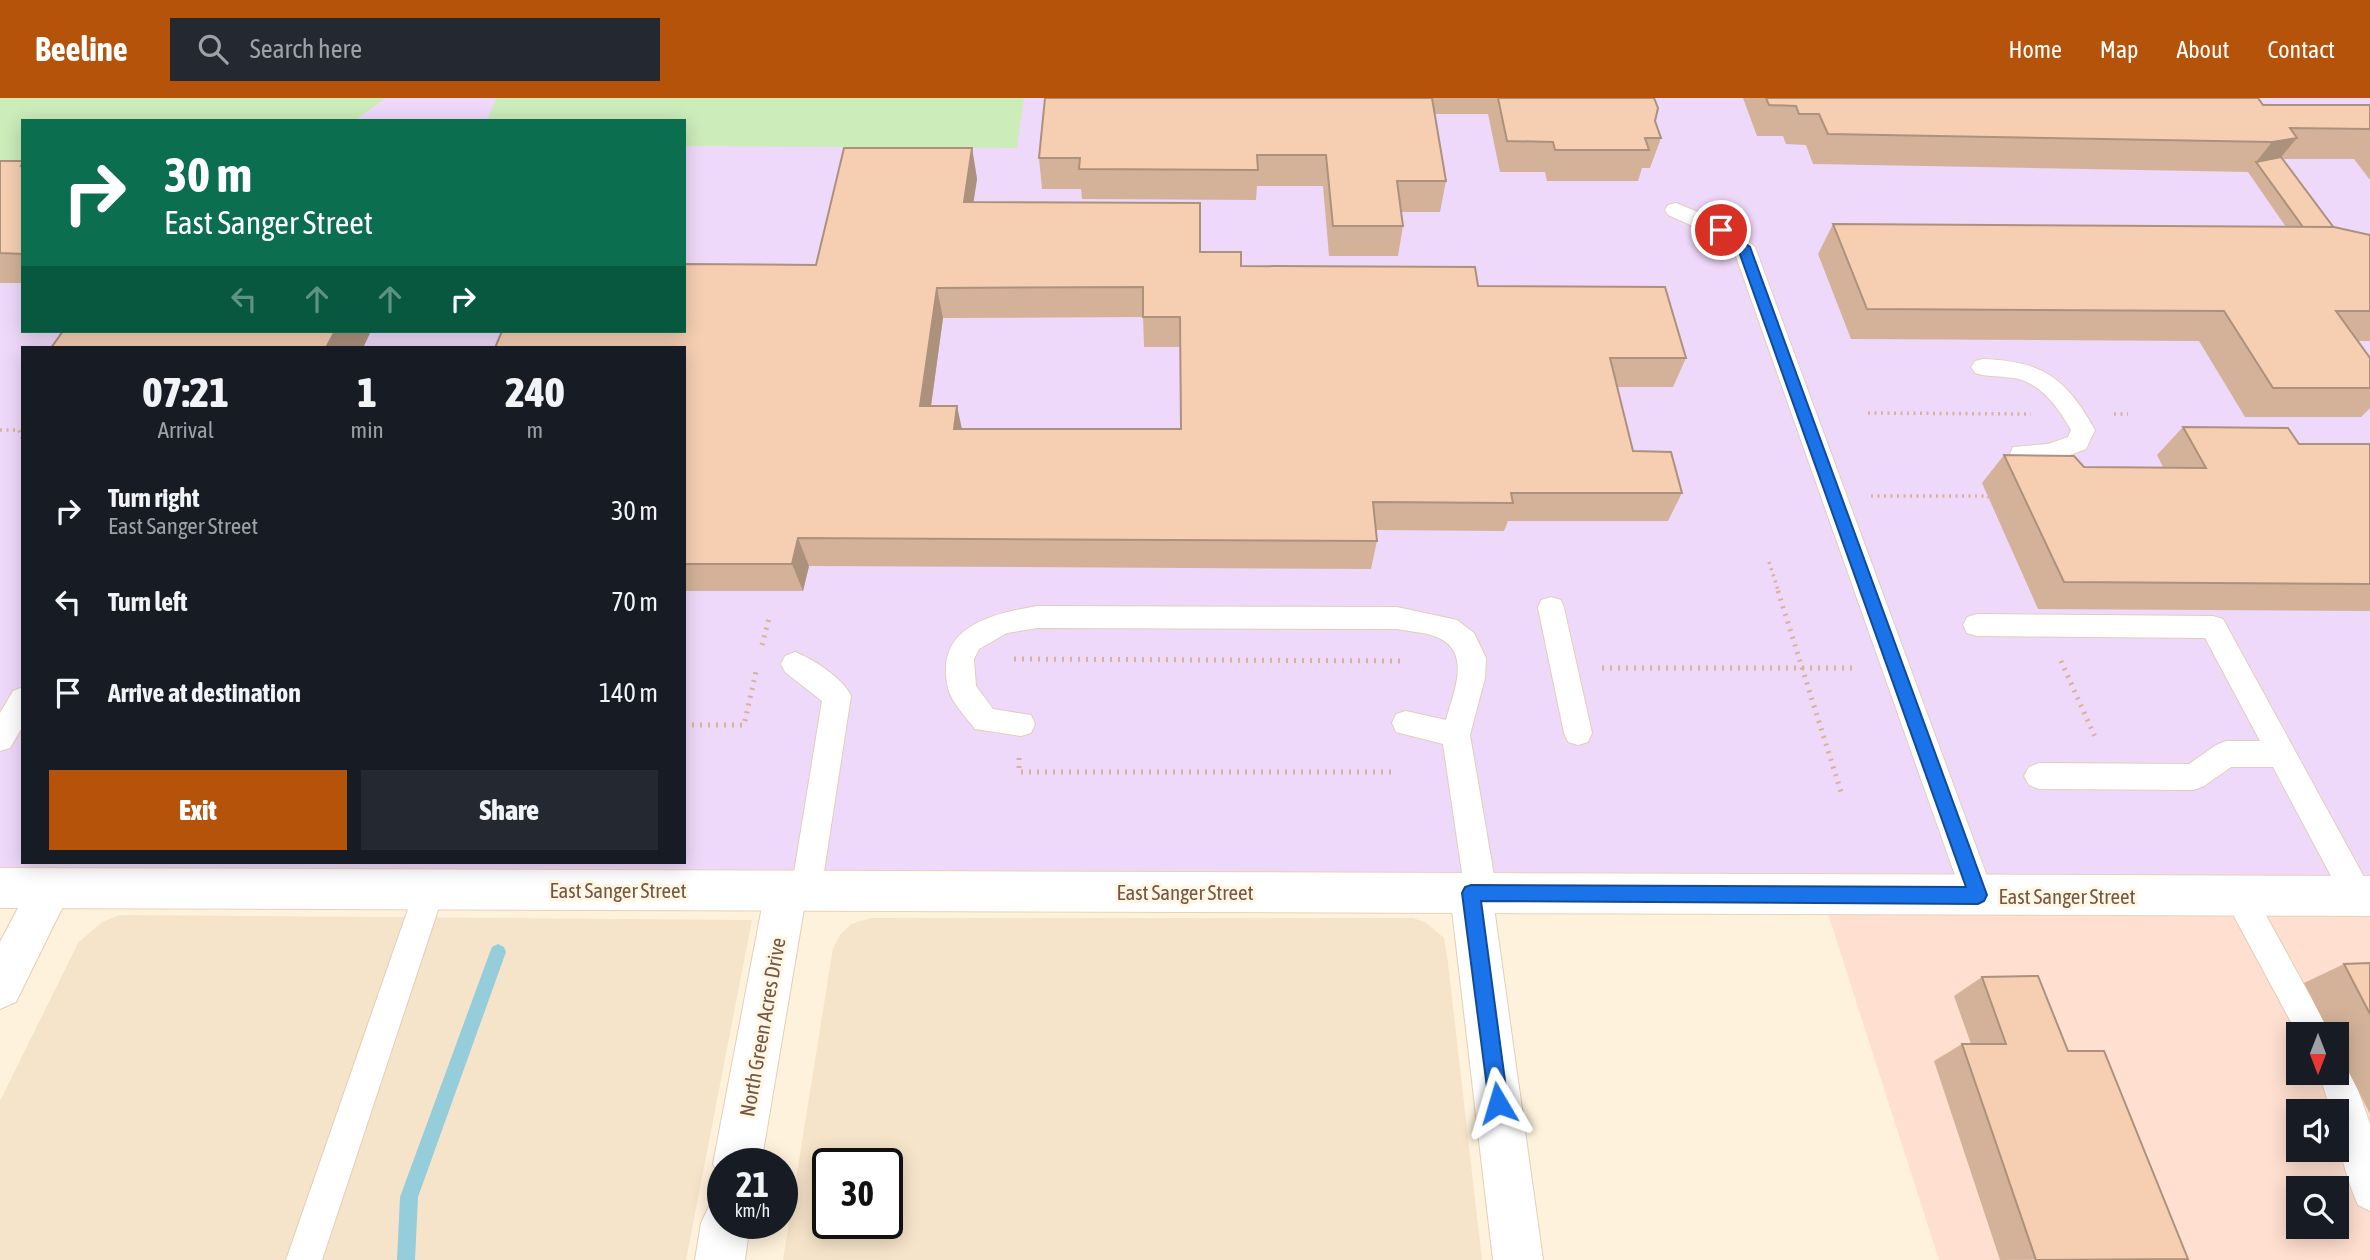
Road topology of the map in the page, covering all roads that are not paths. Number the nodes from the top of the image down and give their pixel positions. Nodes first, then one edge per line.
1 (1676, 210) dead end
2 (1983, 367) dead end
3 (2022, 454) edge
4 (1551, 608) dead end
5 (1977, 625) dead end
6 (795, 664) dead end
7 (21, 702) edge
8 (1406, 723) dead end
9 (1578, 733) dead end
10 (1456, 735) junction
11 (1020, 737) road end
12 (0, 739) edge
13 (2281, 754) junction
14 (2039, 776) dead end
15 (0, 888) edge
16 (51, 888) junction
17 (430, 889) junction
18 (796, 891) junction
19 (1476, 893) junction
20 (1978, 895) junction
21 (2239, 896) junction
22 (2364, 896) edge
23 (0, 987) edge
24 (2308, 1022) edge
25 (2340, 1085) edge
26 (740, 1148) edge
27 (2370, 1193) edge
28 (723, 1239) edge
29 (304, 1260) edge
30 (720, 1260) edge
31 (1518, 1260) edge

1 - 20 lane
2 - 3 lane
4 - 9 lane
5 - 13 lane
6 - 18 lane
7 - 12 lane
8 - 10 lane
10 - 11 lane
10 - 19 lane
13 - 14 lane
13 - 22 lane
15 - 16 main road, East Sanger Street
16 - 17 main road, East Sanger Street
16 - 23 main road
17 - 18 main road, East Sanger Street
17 - 29 lane
18 - 19 main road, East Sanger Street
18 - 26 main road, North Green Acres Drive
19 - 20 main road, East Sanger Street
19 - 31 main road
20 - 21 main road, East Sanger Street
21 - 22 main road, East Sanger Street
21 - 24 lane
25 - 27 lane
28 - 30 main road

